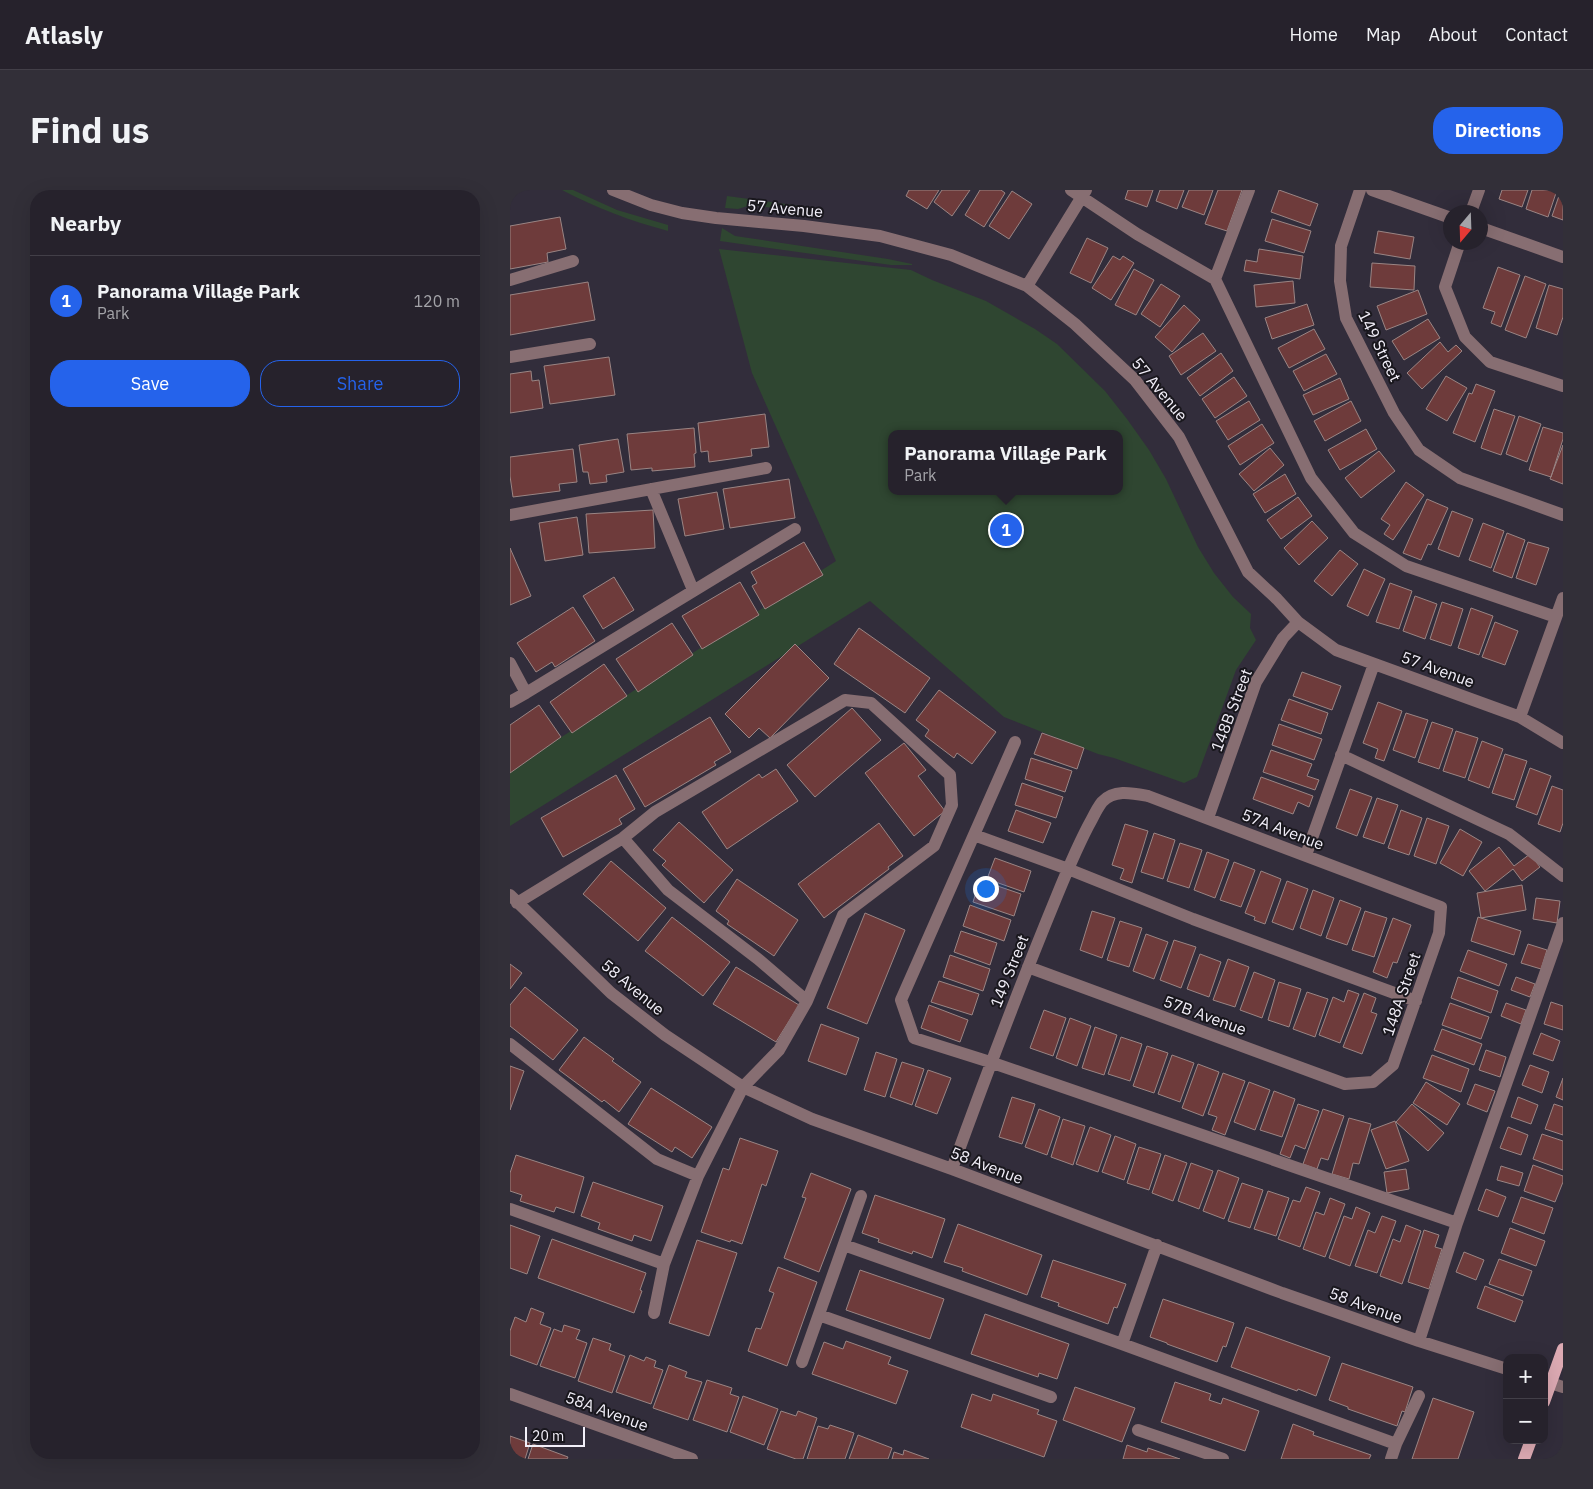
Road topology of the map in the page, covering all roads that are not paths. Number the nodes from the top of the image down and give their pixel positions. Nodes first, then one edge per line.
1 (613, 190) edge
2 (1249, 190) edge
3 (1360, 190) edge
4 (1372, 190) edge
5 (1479, 190) edge
6 (1079, 192) edge
7 (1474, 205) edge
8 (1443, 215) edge
9 (1488, 231) edge
10 (1457, 250) edge
11 (1563, 257) edge
12 (573, 261) dead end
13 (1215, 279) junction
14 (510, 280) edge
15 (1027, 286) junction
16 (590, 344) dead end
17 (510, 357) edge
18 (1563, 386) edge
19 (766, 468) dead end
20 (651, 488) junction
21 (510, 515) edge
22 (1563, 515) edge
23 (794, 529) dead end
24 (694, 590) junction
25 (1563, 598) edge
26 (1556, 617) junction
27 (1298, 622) junction
28 (510, 663) edge
29 (1374, 664) junction
30 (526, 693) junction
31 (510, 702) edge
32 (1520, 717) junction
33 (1015, 742) dead end
34 (1563, 743) edge
35 (1342, 755) junction
36 (1112, 794) joint
37 (1208, 818) junction
38 (974, 835) junction
39 (623, 838) junction
40 (1306, 855) junction
41 (1068, 869) junction
42 (1563, 876) edge
43 (514, 899) edge
44 (1441, 907) joint
45 (1563, 923) edge
46 (1028, 967) junction
47 (807, 1001) junction
48 (1416, 1001) junction
49 (510, 1044) edge
50 (990, 1062) junction
51 (1373, 1082) joint
52 (743, 1087) junction
53 (952, 1168) junction
54 (698, 1176) junction
55 (861, 1196) dead end
56 (510, 1209) edge
57 (1457, 1224) junction
58 (844, 1245) junction
59 (1157, 1245) junction
60 (664, 1264) junction
61 (654, 1313) dead end
62 (819, 1315) junction
63 (1419, 1341) junction
64 (1122, 1344) junction
65 (1563, 1349) edge
66 (802, 1362) dead end
67 (1503, 1368) edge
68 (1553, 1384) edge
69 (510, 1394) edge
70 (1420, 1396) dead end
71 (1051, 1397) dead end
72 (1546, 1399) edge
73 (1138, 1430) dead end
74 (1396, 1444) junction
75 (1530, 1444) edge
76 (692, 1459) edge
77 (1224, 1459) edge
78 (1391, 1459) edge
79 (1524, 1459) edge

1 - 15 street, 57 Avenue
2 - 13 street
3 - 22 street, 149 Street
4 - 8 street
5 - 7 street
6 - 13 street
6 - 15 street
9 - 11 street
10 - 18 street
12 - 14 street
13 - 26 street
15 - 27 street, 57 Avenue
16 - 17 street
19 - 20 street
20 - 21 street
20 - 24 street
23 - 24 street
24 - 30 street
25 - 26 street
26 - 32 street
27 - 29 street, 57 Avenue
27 - 37 street, 148B Street
28 - 30 street
29 - 32 street, 57 Avenue
29 - 35 street
30 - 31 street
32 - 34 street, 57 Avenue
33 - 38 street
35 - 40 street
35 - 42 street
36 - 37 street, 57A Avenue
36 - 41 street, 149 Street
37 - 40 street, 57A Avenue
38 - 41 street
38 - 50 street
39 - 43 street
39 - 47 street
39 - 47 street
40 - 44 street, 57A Avenue
41 - 46 street, 149 Street
41 - 48 street
43 - 52 street, 58 Avenue
44 - 48 street, 148A Street
45 - 57 street
46 - 50 street, 149 Street
46 - 51 street, 57B Avenue
47 - 52 street
48 - 51 street, 148A Street
49 - 54 street
50 - 53 street, 149 Street
50 - 57 street
52 - 53 street, 58 Avenue
52 - 54 street
53 - 59 street, 58 Avenue
54 - 60 street
55 - 58 street
56 - 60 street
57 - 63 street
58 - 62 street
58 - 64 street
59 - 63 street, 58 Avenue
59 - 64 street
60 - 61 street
62 - 66 street
62 - 71 street
63 - 67 street, 58 Avenue
64 - 74 street
65 - 68 main road
68 - 72 main road
69 - 76 street, 58A Avenue
70 - 74 street
73 - 77 street
74 - 78 street
75 - 79 main road

